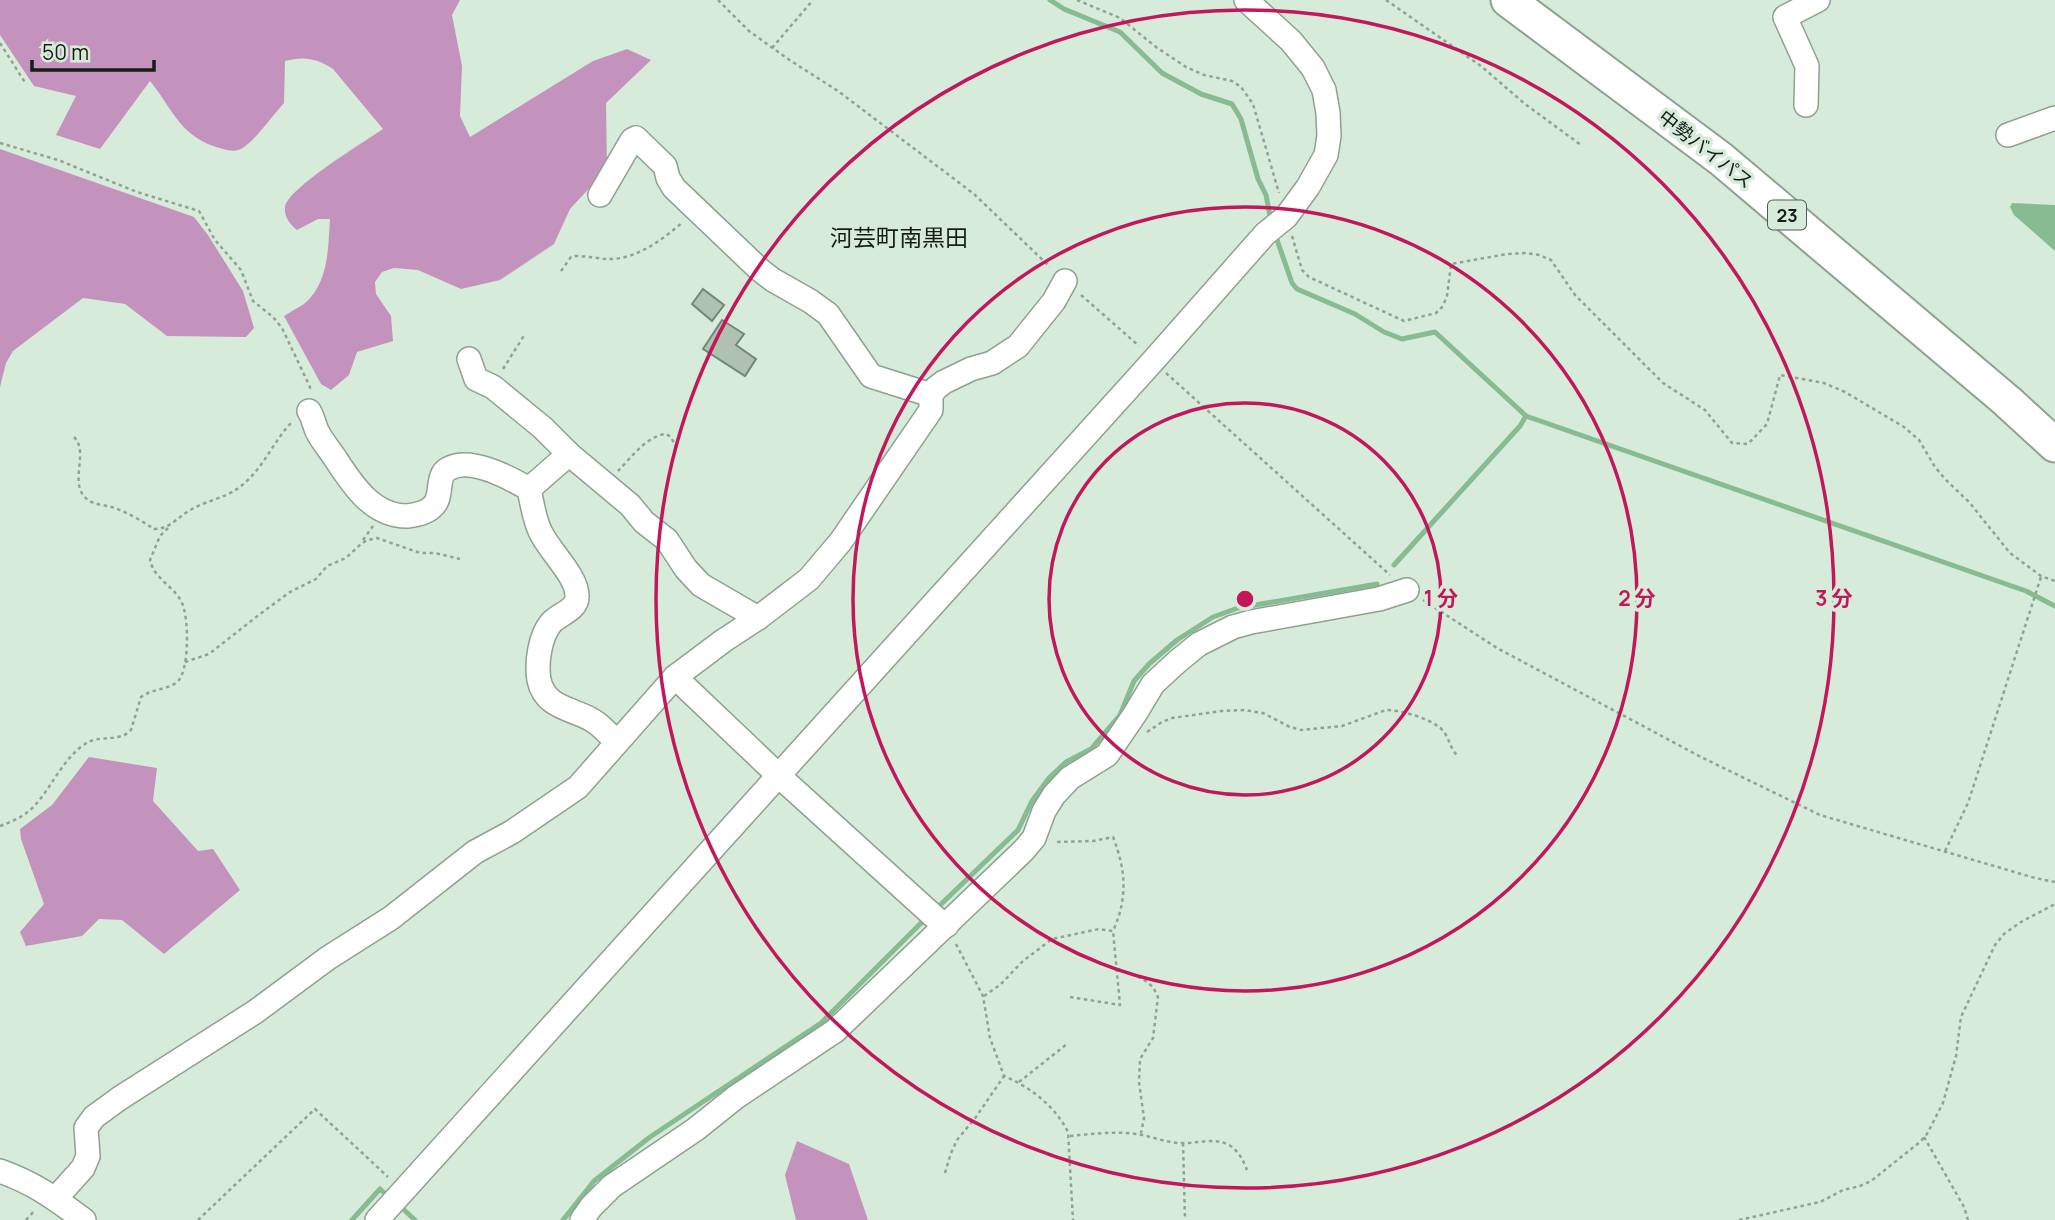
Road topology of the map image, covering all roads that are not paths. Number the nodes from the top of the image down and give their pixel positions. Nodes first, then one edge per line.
1 (1247, 0) edge
2 (1508, 0) edge
3 (1818, 0) edge
4 (1805, 105) dead end
5 (2055, 118) edge
6 (2008, 135) dead end
7 (600, 195) dead end
8 (1065, 281) road end
9 (469, 359) dead end
10 (931, 395) junction
11 (309, 411) road end
12 (2055, 445) edge
13 (569, 454) junction
14 (529, 489) junction
15 (1407, 590) road end
16 (758, 618) junction
17 (674, 677) junction
18 (616, 742) junction
19 (779, 776) junction
20 (936, 917) junction
21 (0, 1171) edge
22 (56, 1198) junction
23 (83, 1220) edge
24 (377, 1220) edge
25 (582, 1220) edge

1 - 19 street
2 - 12 highway, 中勢バイパス / 23
3 - 4 street
5 - 6 street
7 - 10 street
8 - 10 street
9 - 13 street
10 - 16 street
11 - 14 street
13 - 14 street
13 - 16 street
14 - 18 street
15 - 20 street
16 - 17 street
17 - 18 street
17 - 19 street
18 - 22 street
19 - 20 street
19 - 24 street
20 - 25 street
21 - 22 street
22 - 23 street

